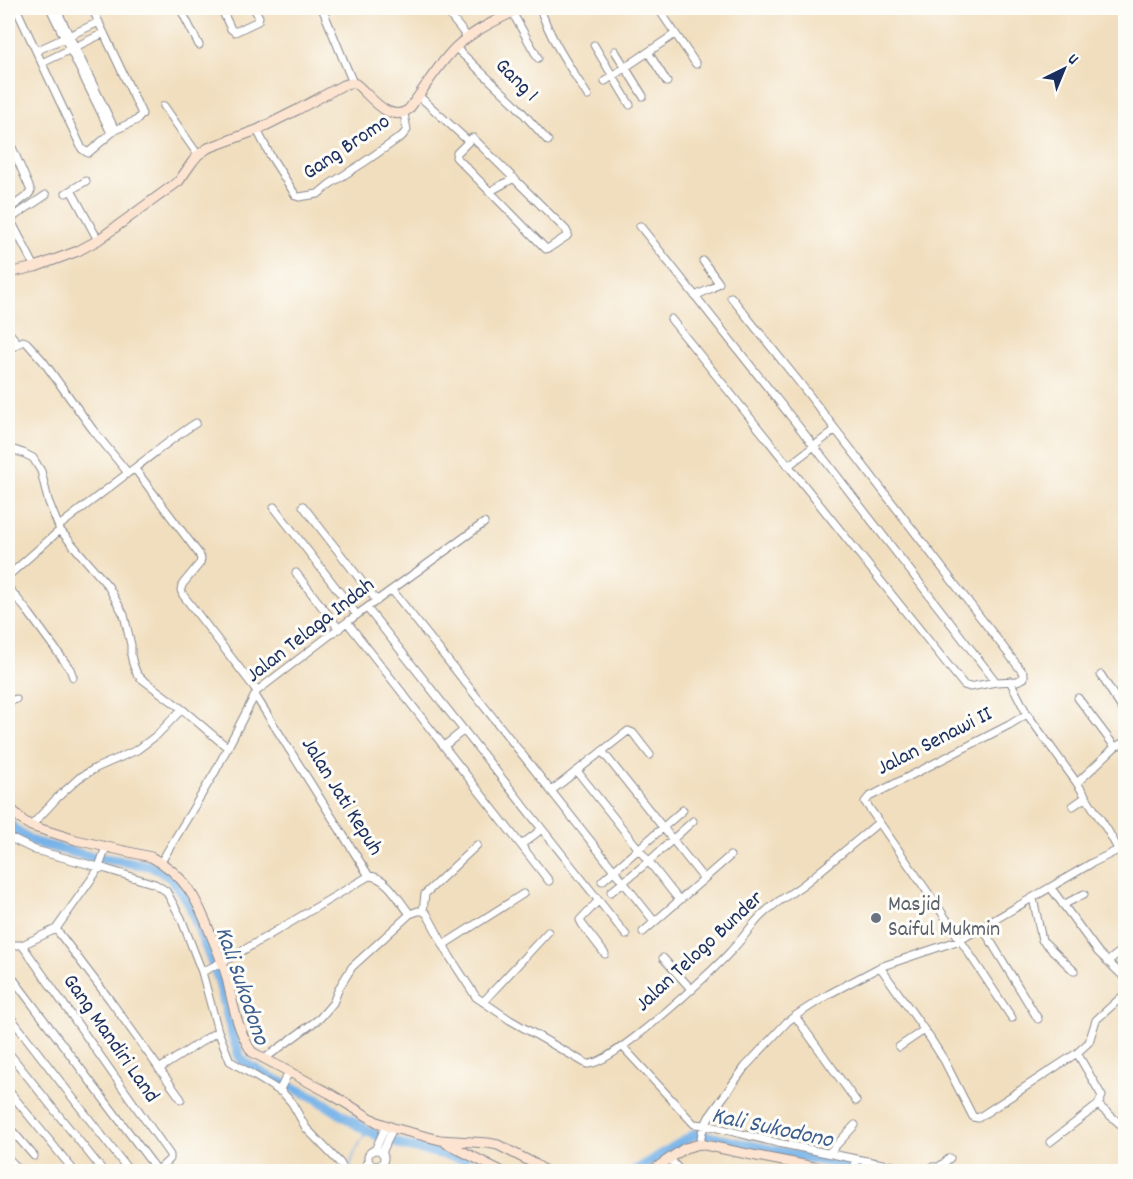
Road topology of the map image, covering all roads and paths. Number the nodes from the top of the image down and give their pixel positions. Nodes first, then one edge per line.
1 (16, 8) edge
2 (50, 8) edge
3 (56, 8) edge
4 (92, 8) edge
5 (180, 8) edge
6 (221, 8) edge
7 (254, 8) edge
8 (322, 8) edge
9 (540, 8) edge
10 (658, 8) edge
11 (515, 9) edge
12 (452, 18) dead end
13 (99, 22) junction
14 (104, 33) junction
15 (675, 34) junction
16 (67, 37) junction
17 (468, 38) junction
18 (199, 45) dead end
19 (594, 45) dead end
20 (73, 48) junction
21 (456, 48) junction
22 (36, 51) junction
23 (615, 51) dead end
24 (648, 52) junction
25 (538, 58) dead end
26 (42, 63) junction
27 (696, 64) dead end
28 (625, 67) junction
29 (612, 76) junction
30 (604, 81) dead end
31 (667, 82) dead end
32 (353, 83) junction
33 (419, 96) junction
34 (588, 96) dead end
35 (644, 96) dead end
36 (630, 105) dead end
37 (164, 106) dead end
38 (404, 114) junction
39 (257, 130) junction
40 (113, 131) junction
41 (8, 138) edge
42 (468, 141) junction
43 (548, 141) dead end
44 (198, 155) junction
45 (514, 178) junction
46 (86, 181) dead end
47 (489, 192) junction
48 (46, 195) dead end
49 (8, 210) edge
50 (9, 217) edge
51 (640, 226) dead end
52 (98, 240) junction
53 (703, 261) dead end
54 (35, 267) junction
55 (8, 273) edge
56 (731, 297) dead end
57 (696, 298) junction
58 (671, 319) dead end
59 (8, 331) edge
60 (18, 344) junction
61 (8, 350) edge
62 (196, 423) dead end
63 (835, 430) junction
64 (814, 446) junction
65 (8, 448) edge
66 (788, 466) junction
67 (131, 471) junction
68 (303, 506) dead end
69 (273, 507) dead end
70 (484, 524) dead end
71 (60, 528) junction
72 (296, 573) dead end
73 (8, 576) edge
74 (8, 587) edge
75 (392, 590) junction
76 (377, 601) junction
77 (368, 608) junction
78 (357, 615) junction
79 (348, 622) junction
80 (337, 627) junction
81 (1101, 675) dead end
82 (73, 677) dead end
83 (1010, 681) junction
84 (996, 682) junction
85 (256, 693) junction
86 (1078, 698) dead end
87 (16, 699) dead end
88 (8, 702) edge
89 (182, 709) junction
90 (1027, 714) junction
91 (1125, 715) edge
92 (464, 730) junction
93 (1125, 741) edge
94 (444, 746) junction
95 (1115, 747) junction
96 (228, 748) junction
97 (602, 752) junction
98 (651, 755) dead end
99 (577, 771) junction
100 (1077, 783) junction
101 (551, 791) junction
102 (1086, 798) junction
103 (8, 806) edge
104 (1073, 806) dead end
105 (683, 810) dead end
106 (693, 821) dead end
107 (878, 823) junction
108 (31, 826) junction
109 (662, 827) junction
110 (542, 829) junction
111 (8, 837) edge
112 (672, 839) junction
113 (477, 845) dead end
114 (521, 845) junction
115 (1125, 846) edge
116 (106, 848) junction
117 (638, 849) junction
118 (1118, 849) junction
119 (730, 856) dead end
120 (648, 861) junction
121 (161, 862) junction
122 (99, 866) junction
123 (614, 870) junction
124 (369, 876) junction
125 (704, 879) junction
126 (549, 881) dead end
127 (602, 881) dead end
128 (624, 882) junction
129 (1051, 888) junction
130 (611, 892) dead end
131 (523, 894) dead end
132 (1084, 894) dead end
133 (1033, 898) junction
134 (679, 900) junction
135 (598, 901) junction
136 (1063, 905) junction
137 (423, 911) junction
138 (410, 914) junction
139 (654, 921) junction
140 (982, 927) junction
141 (56, 929) junction
142 (643, 932) dead end
143 (548, 933) dead end
144 (626, 935) dead end
145 (960, 940) junction
146 (8, 945) edge
147 (22, 945) junction
148 (443, 945) junction
149 (1125, 947) edge
150 (605, 954) dead end
151 (663, 958) dead end
152 (1107, 962) junction
153 (221, 963) junction
154 (880, 967) junction
155 (203, 971) junction
156 (1074, 971) dead end
157 (8, 972) edge
158 (1125, 979) edge
159 (692, 990) junction
160 (1125, 993) edge
161 (483, 1002) junction
162 (8, 1014) edge
163 (795, 1016) junction
164 (1012, 1018) dead end
165 (1038, 1019) dead end
166 (924, 1030) junction
167 (218, 1031) junction
168 (623, 1047) junction
169 (899, 1047) dead end
170 (8, 1052) edge
171 (1077, 1053) junction
172 (264, 1059) junction
173 (159, 1069) junction
174 (288, 1073) junction
175 (280, 1088) junction
176 (8, 1090) edge
177 (181, 1099) dead end
178 (856, 1101) dead end
179 (1098, 1105) junction
180 (855, 1125) dead end
181 (8, 1126) edge
182 (389, 1128) junction
183 (704, 1129) junction
184 (1125, 1129) edge
185 (440, 1140) junction
186 (473, 1142) junction
187 (700, 1142) junction
188 (1050, 1142) dead end
189 (380, 1148) junction
190 (468, 1153) junction
191 (829, 1154) junction
192 (34, 1156) dead end
193 (8, 1158) edge
194 (950, 1158) dead end
195 (670, 1159) junction
196 (368, 1160) junction
197 (854, 1165) edge
198 (375, 1166) junction
199 (157, 1171) edge
200 (21, 1172) edge
201 (75, 1172) edge
202 (104, 1172) edge
203 (130, 1172) edge
204 (345, 1172) edge
205 (364, 1172) edge
206 (503, 1172) edge
207 (548, 1172) edge
208 (650, 1172) edge
209 (681, 1172) edge
210 (840, 1172) edge
211 (927, 1172) edge

1 - 22 street
2 - 16 street
3 - 16 street
4 - 13 street
5 - 18 street
6 - 7 street
8 - 32 street
9 - 34 street
10 - 15 street
11 - 17 main road
11 - 25 street
12 - 17 street
13 - 14 street
13 - 16 street
14 - 20 street
14 - 40 street
15 - 24 street
15 - 27 street
16 - 20 street
16 - 22 street
17 - 21 main road
19 - 29 street
20 - 26 street
20 - 40 street
21 - 33 main road
21 - 43 street, Gang 1
22 - 26 street
23 - 28 street
24 - 28 street
24 - 31 street
26 - 40 street
28 - 29 street
28 - 35 street
29 - 30 street
29 - 36 street
32 - 38 main road
32 - 39 main road
33 - 38 main road
33 - 42 street
37 - 44 street
38 - 39 street, Gang Bromo
39 - 44 main road
41 - 49 street
42 - 45 street
42 - 47 street
44 - 52 main road
45 - 47 street
45 - 47 street
46 - 52 street
48 - 50 street
50 - 54 street
51 - 57 street
52 - 54 main road
53 - 57 street
54 - 55 main road
56 - 63 street
57 - 64 street
58 - 66 street
59 - 60 street
60 - 61 street
60 - 67 street
62 - 67 street
63 - 64 street
63 - 83 street
64 - 66 street
64 - 84 street
65 - 71 street
66 - 84 street
67 - 71 street
67 - 85 street, Jalan Jati Kepuh
68 - 76 street
69 - 78 street
70 - 75 street, Jalan Telaga Indah
71 - 73 street
71 - 89 street
72 - 80 street
74 - 82 street
75 - 76 street, Jalan Telaga Indah
75 - 101 street
76 - 77 street, Jalan Telaga Indah
77 - 78 street, Jalan Telaga Indah
77 - 92 street
78 - 79 street, Jalan Telaga Indah
79 - 80 street, Jalan Telaga Indah
79 - 94 street
80 - 85 street, Jalan Telaga Indah
81 - 91 street
83 - 84 street
83 - 90 street
85 - 96 street, Jalan Telaga Indah
85 - 124 street, Jalan Jati Kepuh
86 - 95 street
87 - 88 street
89 - 96 street
89 - 108 street
90 - 100 street
90 - 107 street, Jalan Senawi II
92 - 94 street
92 - 110 street
93 - 95 street
94 - 114 street
95 - 100 street
96 - 121 street, Jalan Telaga Indah
97 - 98 street
97 - 99 street
97 - 109 street
99 - 101 street
99 - 117 street
100 - 102 street
101 - 123 street
102 - 104 street
102 - 118 street
103 - 108 main road
105 - 109 street
106 - 112 street
107 - 145 street
107 - 159 street, Jalan Telogo Bunder
108 - 116 main road
109 - 112 street
109 - 117 street
110 - 114 street
110 - 135 street
111 - 122 street
112 - 120 street
112 - 125 street
113 - 137 street
114 - 126 street
115 - 118 street
116 - 121 main road
116 - 122 street
117 - 120 street
117 - 123 street
118 - 129 street
119 - 125 street
120 - 128 street
120 - 134 street
121 - 153 main road
122 - 141 street
122 - 155 street
123 - 127 street
123 - 128 street
124 - 138 street
124 - 153 street, Jalan Jati Kepuh
125 - 134 street
128 - 130 street
128 - 139 street
129 - 133 street
129 - 136 street
131 - 148 street
132 - 136 street
133 - 140 street
133 - 156 street
134 - 139 street
135 - 144 street
135 - 150 street
136 - 152 street
137 - 138 street
137 - 148 street
138 - 172 street
139 - 142 street
140 - 145 street
140 - 165 street
141 - 147 street
141 - 173 street
143 - 161 street
145 - 154 street
145 - 164 street
146 - 147 street
147 - 199 street, Gang Mandiri Land
148 - 161 street, Jalan Telogo Bunder
149 - 152 street
151 - 159 street
152 - 158 street
153 - 155 street, Jalan Jati Kepuh
153 - 172 main road
154 - 163 street
154 - 166 street
155 - 167 street
157 - 199 street
159 - 168 street, Jalan Telogo Bunder
160 - 171 street
161 - 168 street, Jalan Telogo Bunder
162 - 203 street
163 - 178 street
163 - 183 street
166 - 169 street
166 - 171 street
167 - 173 street
167 - 175 street
168 - 183 street
170 - 202 street
171 - 179 street
172 - 174 main road
173 - 177 street
174 - 175 street
174 - 182 main road
175 - 204 street
176 - 201 street
179 - 184 street
179 - 188 street
180 - 191 street
181 - 192 street
182 - 185 main road
182 - 189 street
183 - 187 street
183 - 191 street
185 - 186 main road
185 - 190 main road
186 - 190 main road
186 - 207 main road
187 - 195 main road
187 - 210 main road
189 - 196 street
189 - 198 street
190 - 206 main road
191 - 197 street
193 - 200 street
194 - 211 street
195 - 208 main road
195 - 209 street
196 - 198 street
196 - 205 street
197 - 211 street
198 - 205 street

